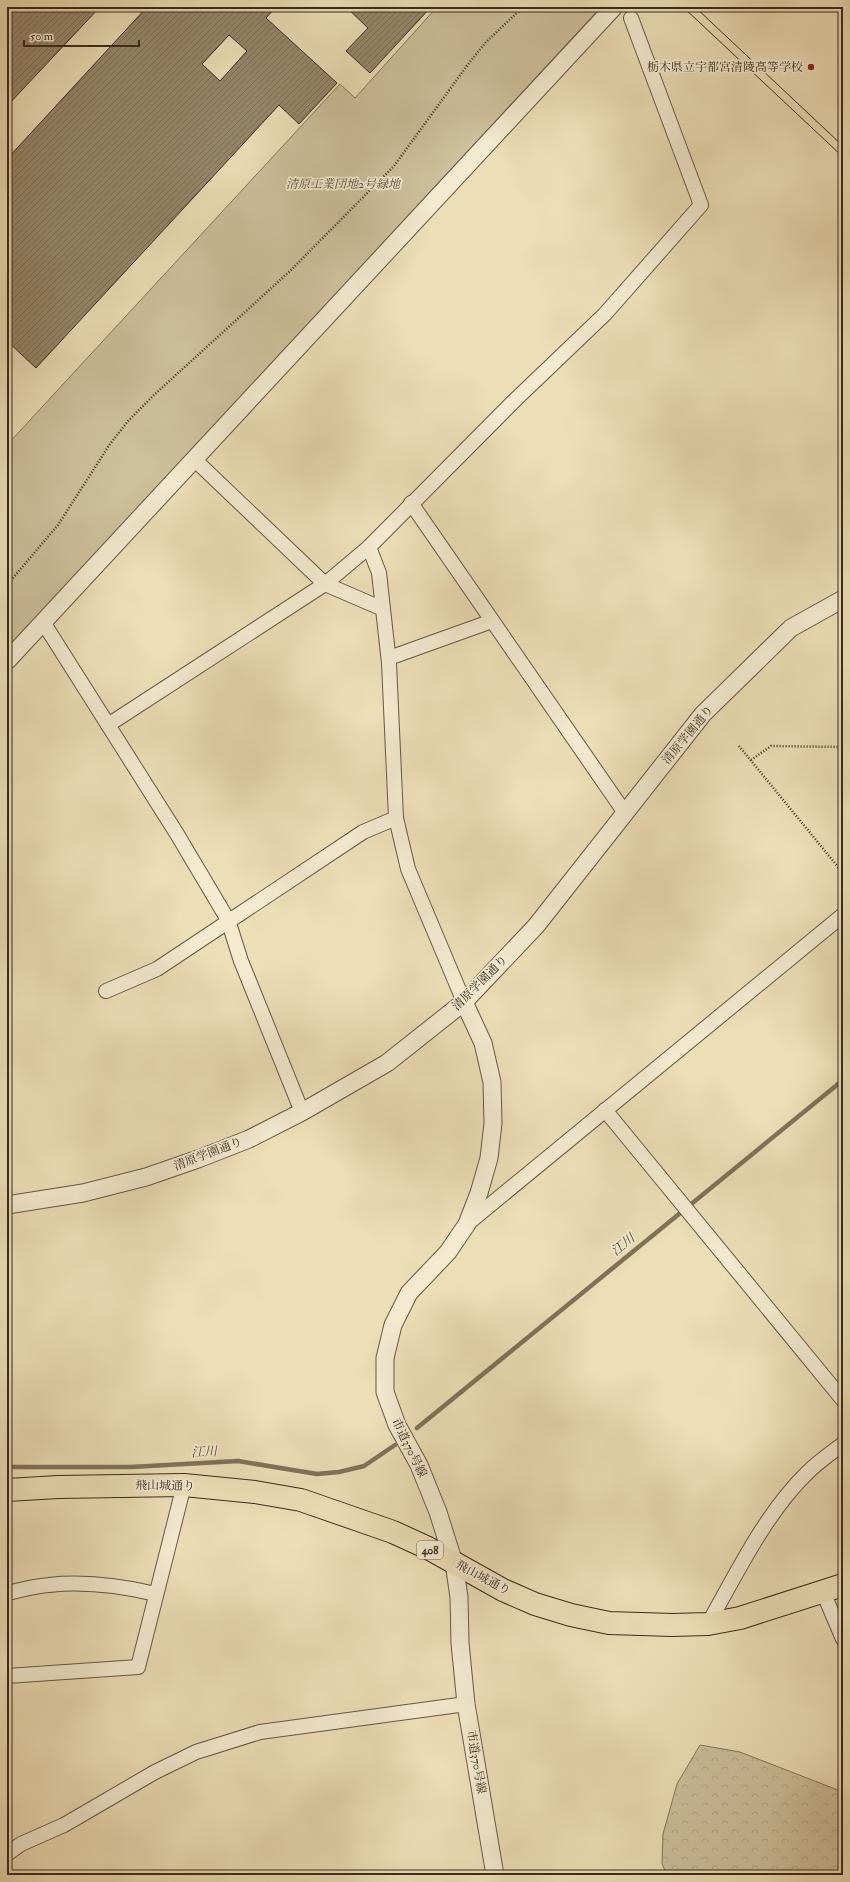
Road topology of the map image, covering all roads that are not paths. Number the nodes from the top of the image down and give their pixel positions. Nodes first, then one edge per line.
1 (614, 7) edge
2 (631, 18) dead end
3 (195, 460) junction
4 (411, 503) junction
5 (368, 547) junction
6 (325, 584) junction
7 (843, 599) edge
8 (383, 609) junction
9 (492, 621) junction
10 (43, 622) junction
11 (389, 658) junction
12 (7, 661) edge
13 (108, 725) junction
14 (625, 813) junction
15 (396, 818) junction
16 (843, 915) edge
17 (228, 920) junction
18 (106, 991) dead end
19 (464, 1002) junction
20 (605, 1110) junction
21 (302, 1112) junction
22 (7, 1204) edge
23 (467, 1224) junction
24 (843, 1400) edge
25 (843, 1444) edge
26 (184, 1485) junction
27 (7, 1490) edge
28 (454, 1563) junction
29 (833, 1588) edge
30 (7, 1593) edge
31 (156, 1594) junction
32 (708, 1624) junction
33 (843, 1639) edge
34 (7, 1676) edge
35 (466, 1704) junction
36 (7, 1854) edge
37 (495, 1875) edge

1 - 3 street
2 - 4 street
3 - 6 street
3 - 10 street
4 - 5 street
4 - 9 street
5 - 6 street
5 - 8 street
6 - 8 street
6 - 13 street
7 - 14 street, 清原学園通り
8 - 11 street
9 - 11 street
9 - 14 street
10 - 12 street
10 - 13 street
11 - 15 street
13 - 17 street
14 - 19 street, 清原学園通り
15 - 17 street
15 - 19 street
16 - 20 street
17 - 18 street
17 - 21 street
19 - 21 street, 清原学園通り
19 - 23 street, 市道370号線
20 - 23 street
20 - 24 street
21 - 22 street, 清原学園通り
23 - 28 street, 市道370号線
25 - 32 street
26 - 27 highway, 飛山城通り / 408
26 - 28 highway, 飛山城通り / 408
26 - 31 street
28 - 32 highway, 飛山城通り / 408
28 - 35 street, 市道370号線
29 - 32 highway, 飛山城通り / 408
29 - 33 street
30 - 31 street
31 - 34 street
35 - 36 street
35 - 37 street, 市道370号線

